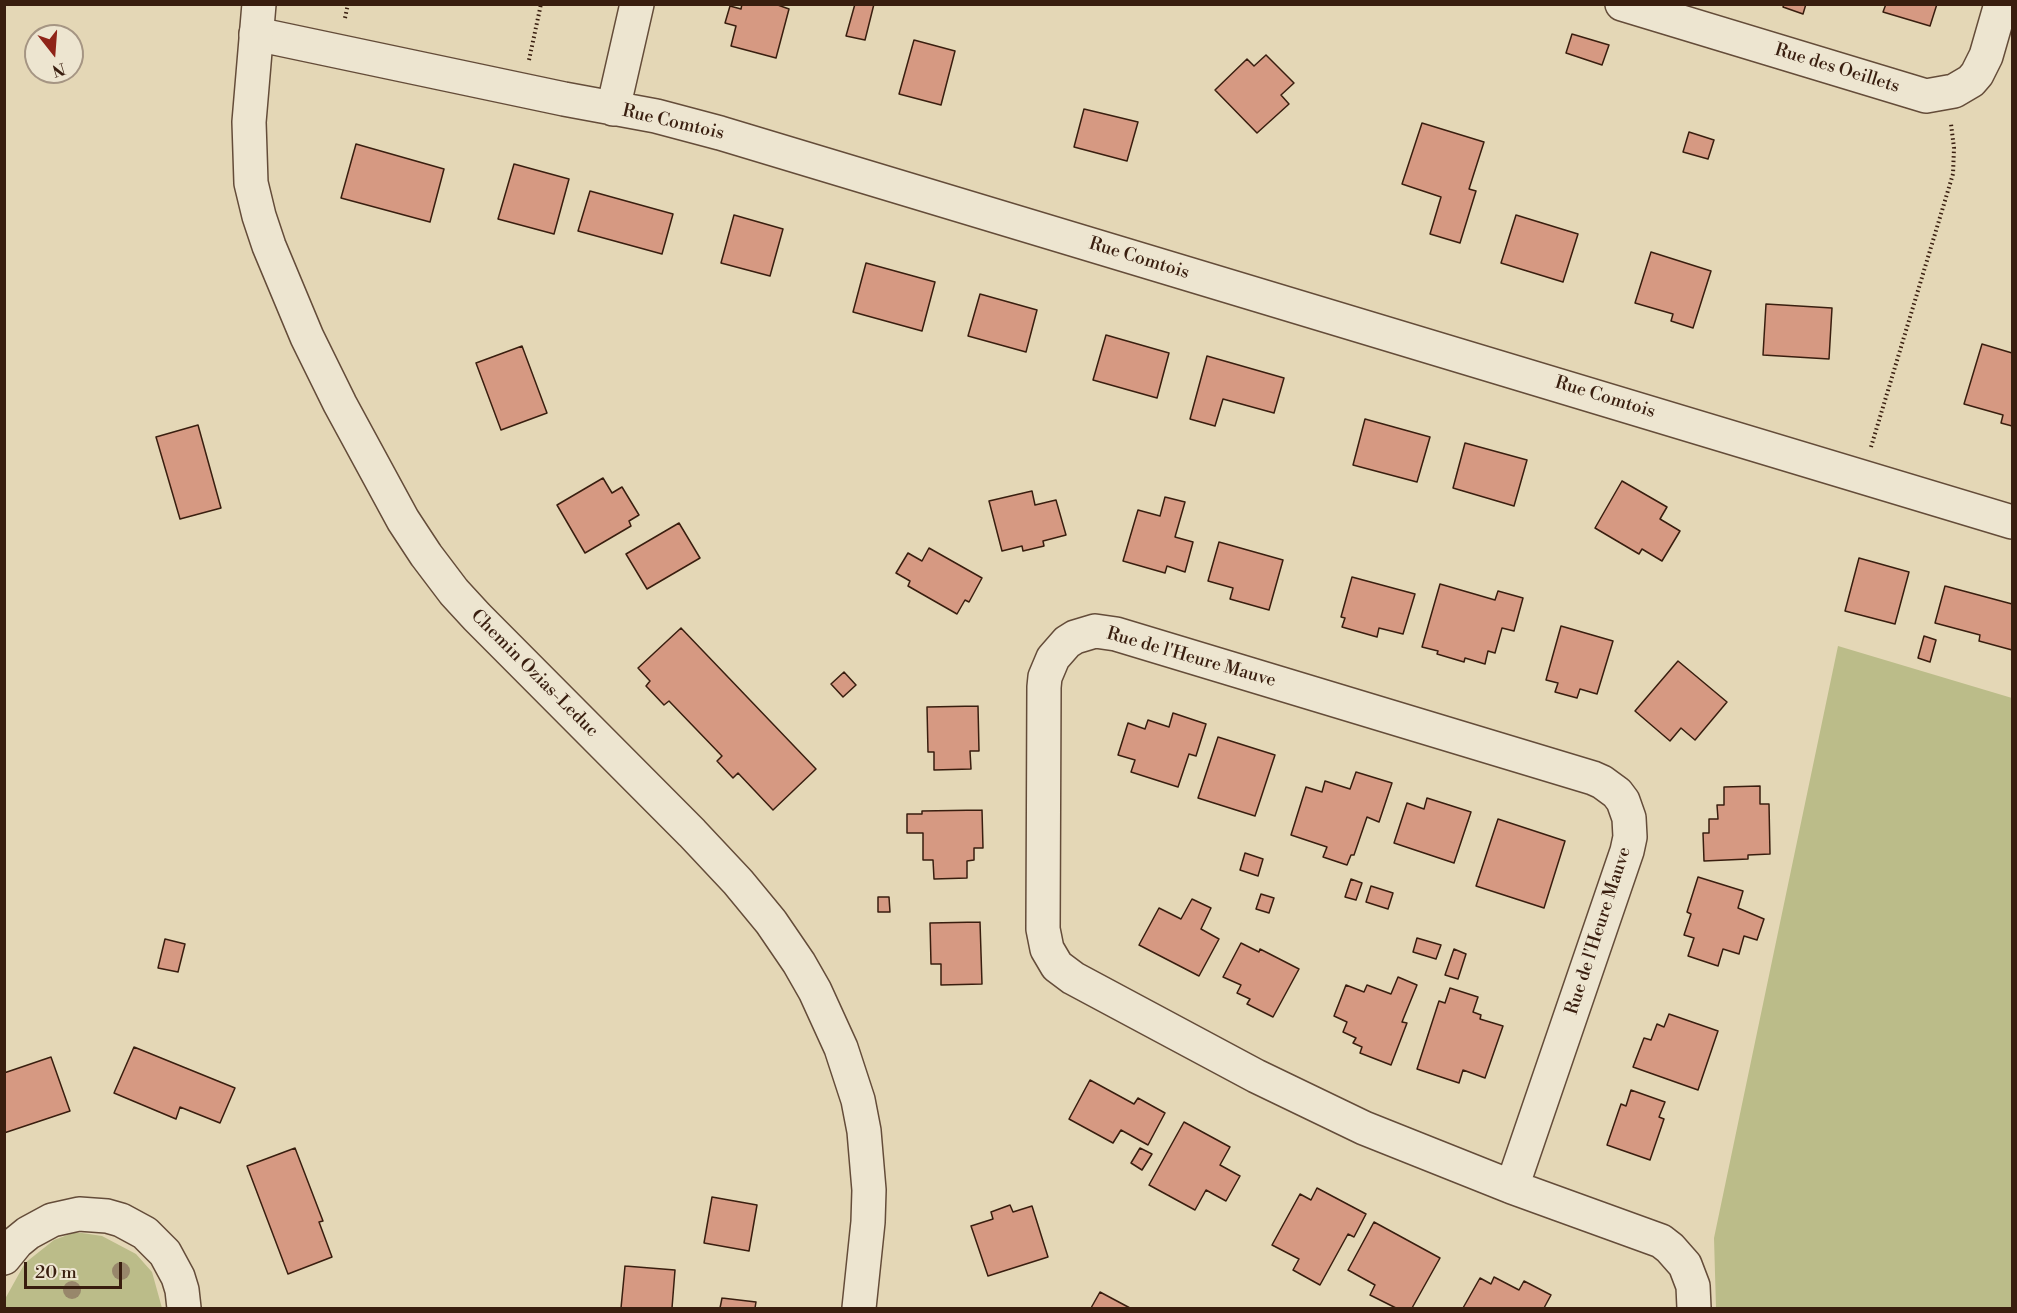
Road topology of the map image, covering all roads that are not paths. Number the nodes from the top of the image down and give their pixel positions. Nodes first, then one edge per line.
1 (637, 4) edge
2 (1622, 4) edge
3 (2001, 4) edge
4 (258, 19) edge
5 (613, 109) junction
6 (2013, 522) edge
7 (1512, 1187) junction
8 (4, 1258) edge
9 (184, 1308) edge
10 (859, 1308) edge
11 (1694, 1308) edge

1 - 5 street
2 - 3 street, Rue des Oeillets
4 - 5 street, Rue Comtois
4 - 10 street, Chemin Ozias-Leduc
5 - 6 street, Rue Comtois
7 - 7 street, Rue de l'Heure Mauve
7 - 11 street, Rue de l'Heure Mauve
8 - 9 street

